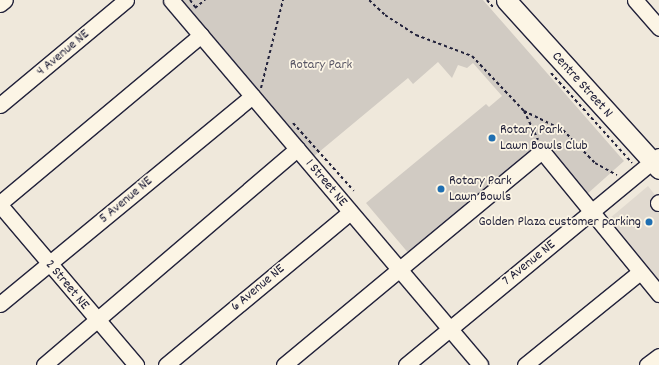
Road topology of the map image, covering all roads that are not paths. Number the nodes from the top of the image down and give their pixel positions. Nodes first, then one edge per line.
1 (5, 0) edge
2 (126, 0) edge
3 (171, 0) edge
4 (635, 0) edge
5 (0, 4) edge
6 (500, 4) edge
7 (659, 28) edge
8 (201, 35) junction
9 (257, 92) junction
10 (0, 105) edge
11 (297, 149) junction
12 (657, 162) edge
13 (0, 204) edge
14 (350, 212) junction
15 (592, 212) junction
16 (49, 264) junction
17 (400, 270) junction
18 (640, 272) junction
19 (659, 294) edge
20 (0, 304) edge
21 (97, 320) junction
22 (449, 329) junction
23 (659, 356) edge
24 (44, 365) edge
25 (136, 365) edge
26 (166, 365) edge
27 (284, 365) edge
28 (406, 365) edge
29 (480, 365) edge
30 (525, 365) edge
31 (648, 365) edge

1 - 5 street
2 - 10 street, 4 Avenue NE
3 - 8 street, 1 Street NE
4 - 7 street
6 - 12 main road, Centre Street N
8 - 9 street, 1 Street NE
8 - 13 street
9 - 11 street, 1 Street NE
9 - 16 street, 5 Avenue NE
11 - 14 street, 1 Street NE
11 - 21 street
12 - 15 street, 7 Avenue NE
13 - 16 street, 2 Street NE
14 - 17 street, 1 Street NE
14 - 26 street, 6 Avenue NE
15 - 17 street
15 - 18 street
15 - 22 street, 7 Avenue NE
16 - 20 street, 5 Avenue NE
16 - 21 street, 2 Street NE
17 - 22 street, 1 Street NE
17 - 27 street
18 - 19 street
18 - 30 street
21 - 24 street
21 - 25 street, 2 Street NE
22 - 28 street, 7 Avenue NE
22 - 29 street, 1 Street NE
23 - 31 street

